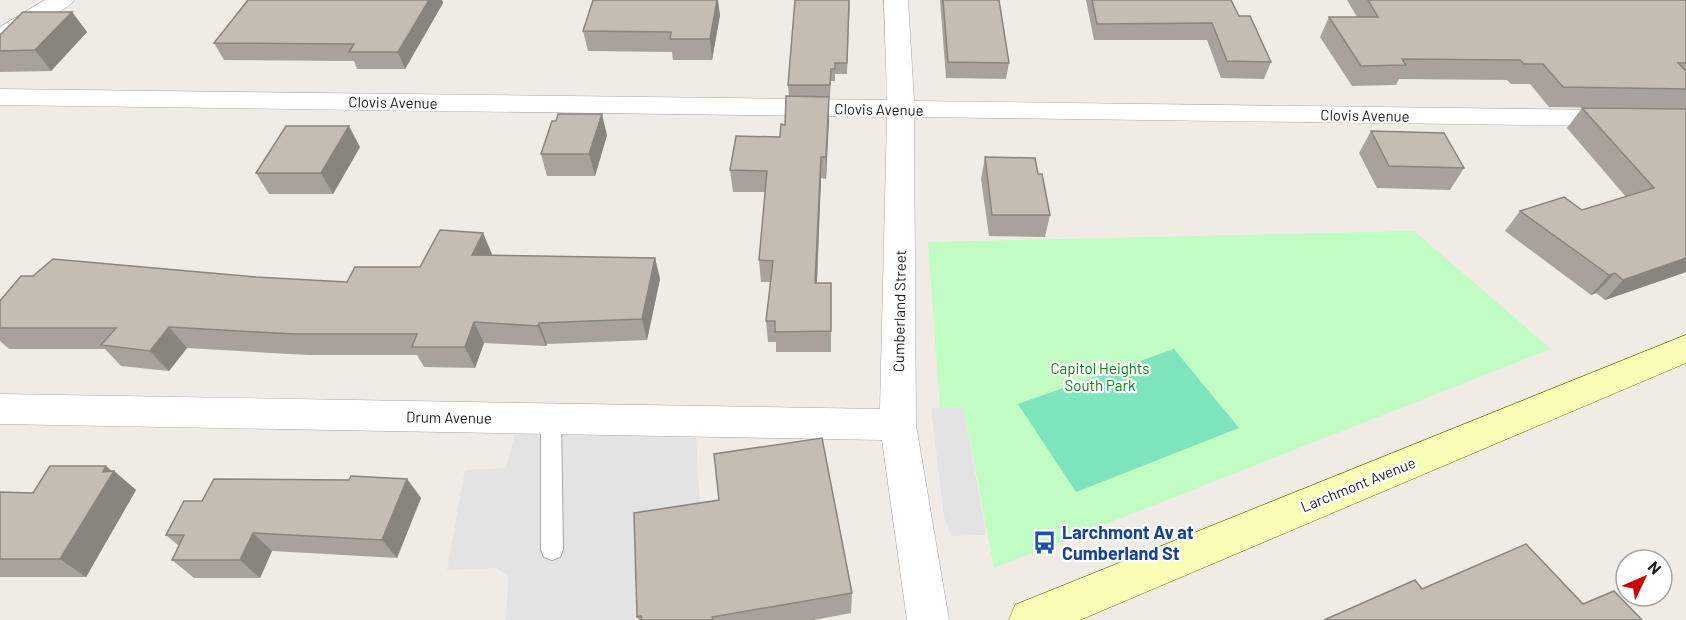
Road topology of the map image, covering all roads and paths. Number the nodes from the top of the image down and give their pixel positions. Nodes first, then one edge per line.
1 (62, 0) edge
2 (896, 0) edge
3 (0, 37) edge
4 (0, 97) edge
5 (902, 109) junction
6 (1686, 119) edge
7 (1686, 348) edge
8 (0, 409) edge
9 (551, 419) junction
10 (898, 425) junction
11 (552, 550) dead end
12 (928, 620) edge
13 (1030, 620) edge

1 - 3 street
2 - 5 street, Cumberland Street
4 - 5 street, Clovis Avenue
5 - 6 street, Clovis Avenue
5 - 10 street, Cumberland Street
7 - 13 street, Larchmont Avenue
8 - 9 street, Drum Avenue
9 - 10 street, Drum Avenue
9 - 11 lane
10 - 12 street, Cumberland Street

